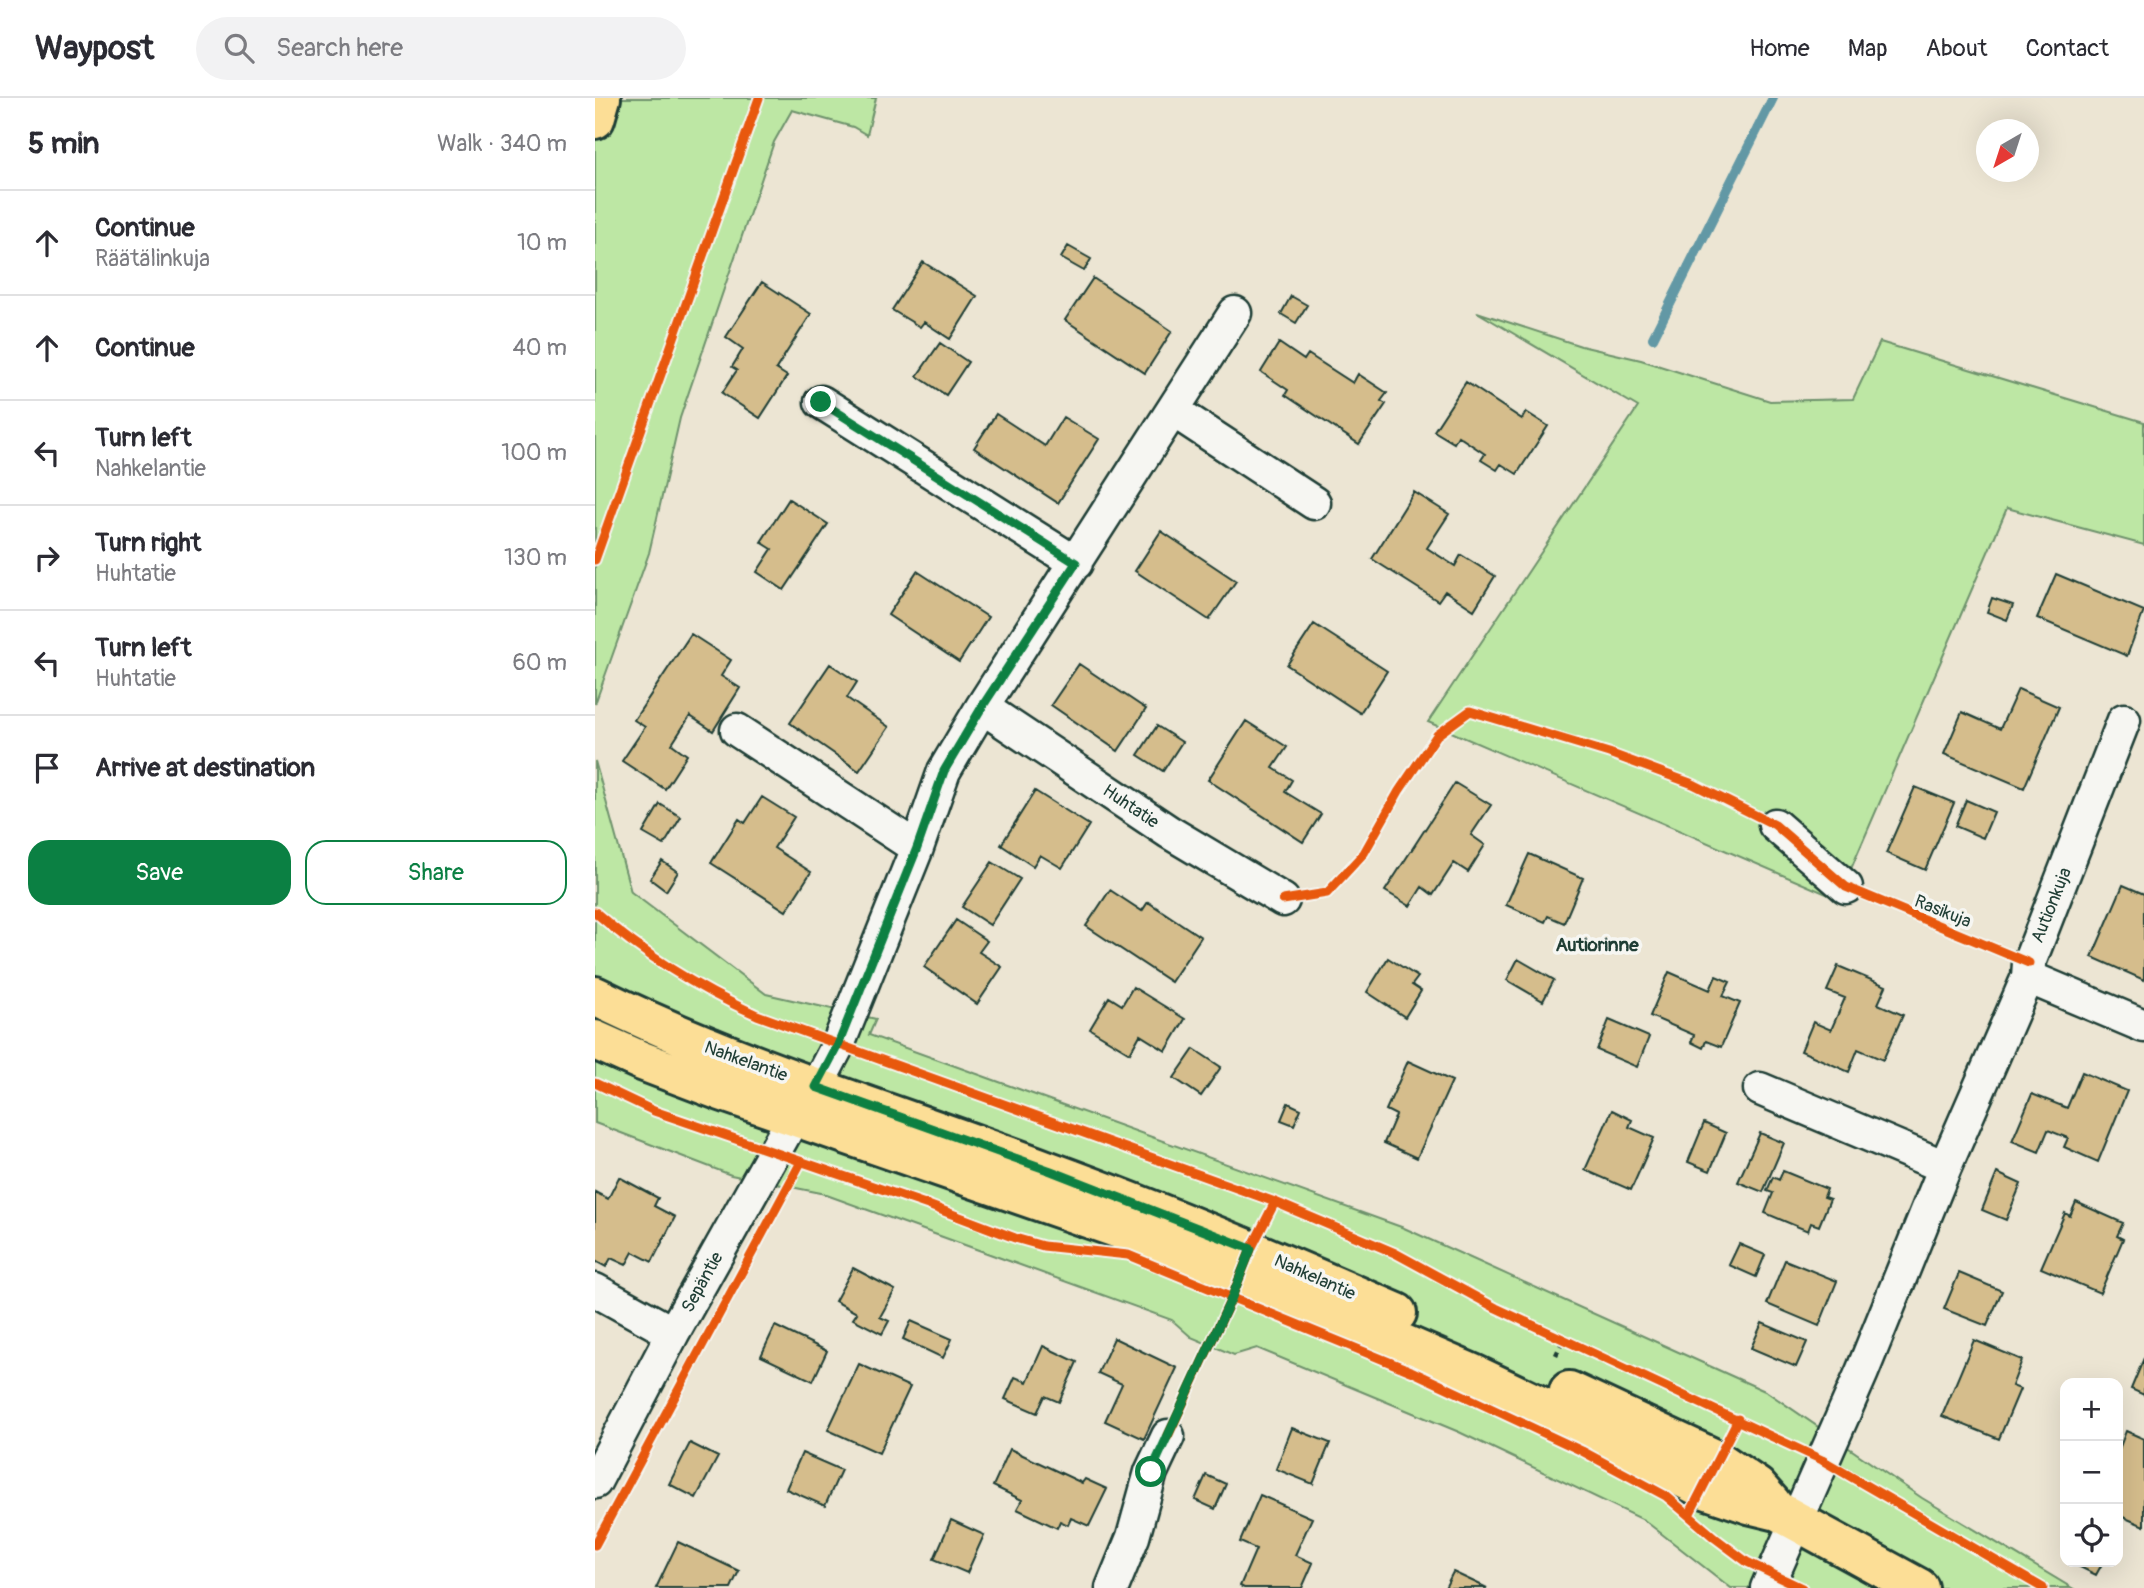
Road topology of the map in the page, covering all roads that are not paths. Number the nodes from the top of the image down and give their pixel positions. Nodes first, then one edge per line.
1 (601, 98) edge
2 (595, 119) edge
3 (1235, 313) dead end
4 (821, 402) dead end
5 (1174, 411) junction
6 (1314, 503) dead end
7 (1076, 563) junction
8 (982, 707) junction
9 (2124, 720) dead end
10 (737, 730) dead end
11 (1775, 825) dead end
12 (917, 848) junction
13 (1846, 887) dead end
14 (1283, 900) dead end
15 (2028, 977) junction
16 (595, 996) edge
17 (2144, 1026) edge
18 (595, 1040) edge
19 (1760, 1088) dead end
20 (806, 1101) junction
21 (1945, 1167) junction
22 (595, 1290) edge
23 (673, 1333) junction
24 (1168, 1436) dead end
25 (595, 1482) edge
26 (1787, 1516) junction
27 (1112, 1588) edge
28 (1767, 1588) edge
29 (1919, 1588) edge

1 - 2 main road
3 - 5 street
4 - 7 street
5 - 6 street
5 - 7 street
7 - 8 street
8 - 12 street
8 - 14 street, Huhtatie
9 - 15 street, Autionkuja
10 - 12 street
11 - 13 street
12 - 20 street
15 - 17 street
15 - 21 street, Autionkuja
16 - 20 main road, Nahkelantie
18 - 20 main road, Nahkelantie
19 - 21 street
20 - 23 street, Sepäntie
20 - 26 main road, Nahkelantie
21 - 26 street, Autionkuja
22 - 23 street
23 - 25 street, Sepäntie
24 - 27 street
26 - 28 street, Autionkuja
26 - 29 main road, Nahkelantie

